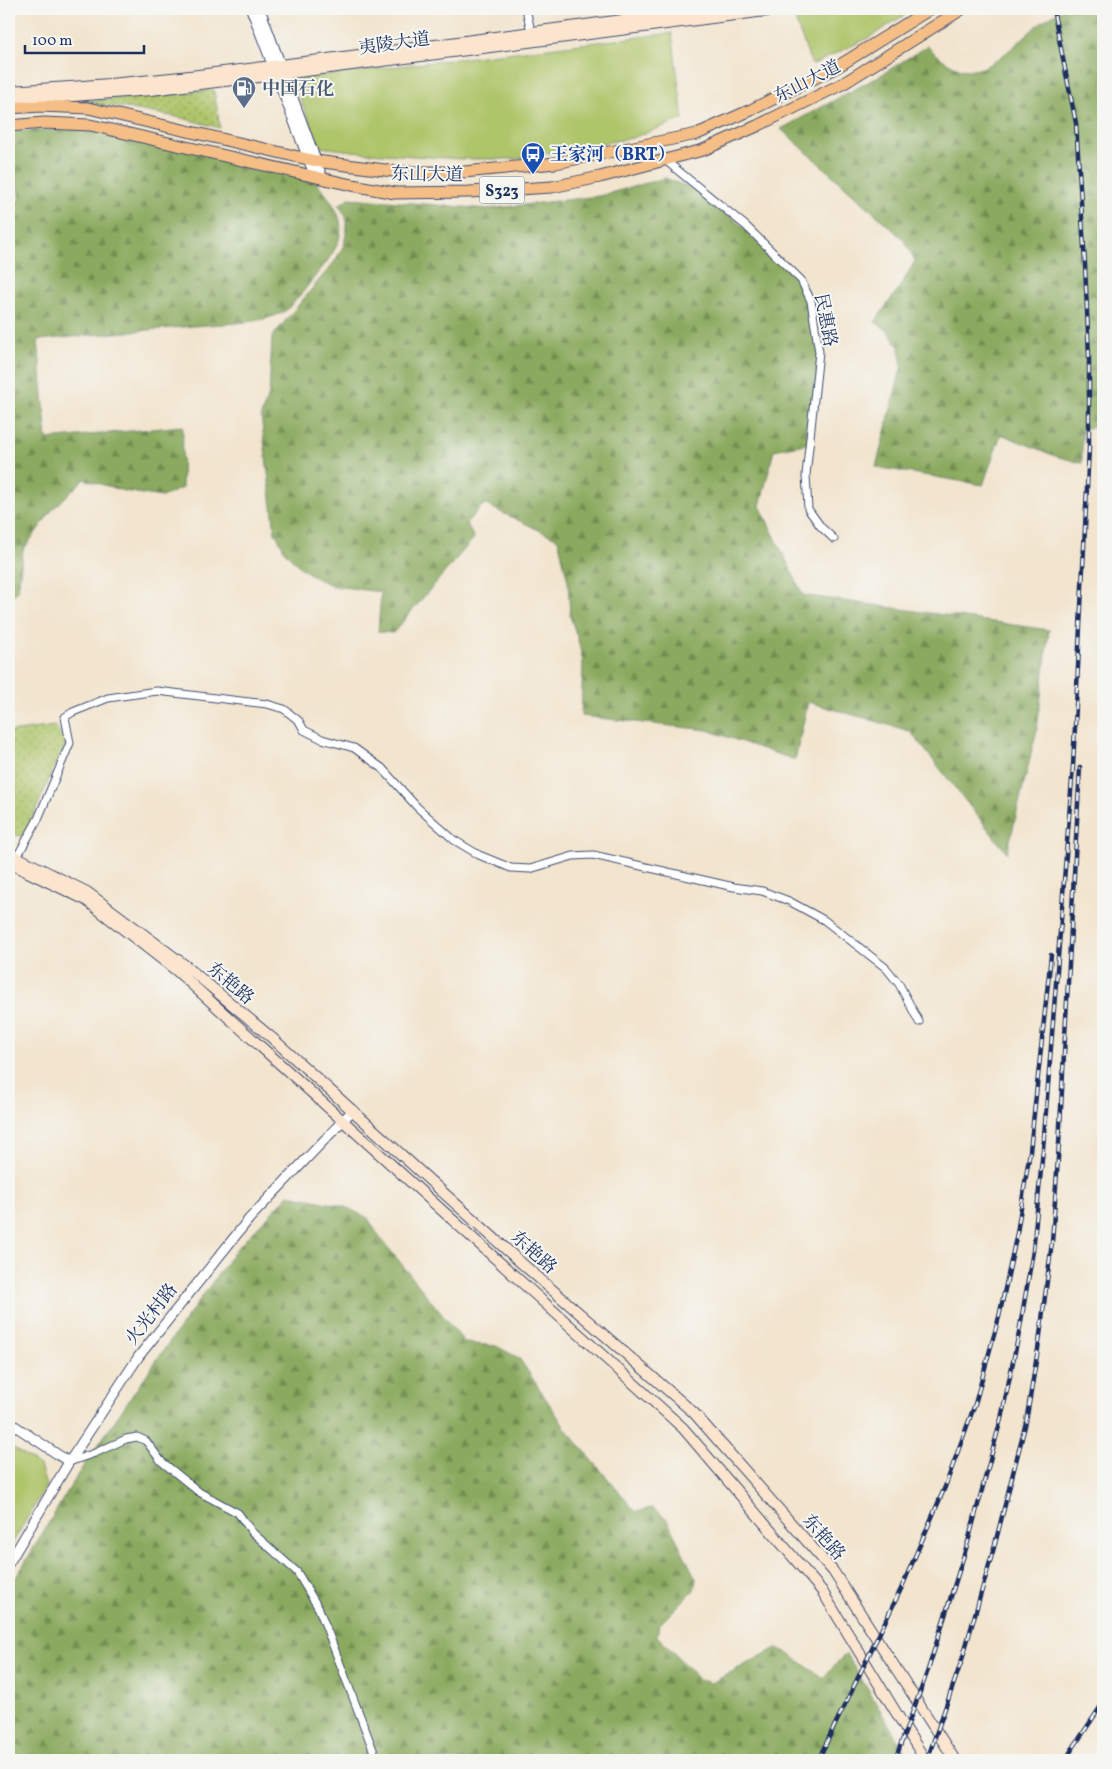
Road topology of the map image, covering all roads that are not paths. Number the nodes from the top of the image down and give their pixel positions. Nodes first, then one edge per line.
1 (251, 9) edge
2 (260, 9) edge
3 (526, 9) edge
4 (709, 9) edge
5 (782, 9) edge
6 (930, 9) edge
7 (962, 9) edge
8 (531, 31) junction
9 (278, 70) junction
10 (9, 91) edge
11 (9, 101) edge
12 (9, 108) edge
13 (9, 126) edge
14 (312, 160) junction
15 (665, 160) junction
16 (319, 178) junction
17 (834, 539) dead end
18 (11, 858) edge
19 (919, 1022) dead end
20 (353, 1110) junction
21 (342, 1120) junction
22 (9, 1422) edge
23 (69, 1462) junction
24 (9, 1563) edge
25 (377, 1760) edge
26 (925, 1760) edge
27 (955, 1760) edge

1 - 9 street
2 - 9 street
3 - 8 street
4 - 8 main road, 夷陵大道
5 - 9 main road, 夷陵大道
6 - 14 main road, 东山大道
7 - 15 main road, 东山大道 / S323
8 - 9 main road, 夷陵大道
9 - 10 main road, 夷陵大道
9 - 11 main road, 夷陵大道
9 - 14 street
12 - 14 main road, 东山大道
13 - 16 main road, 东山大道 / S323
14 - 16 street
15 - 16 main road, 东山大道 / S323
15 - 17 street, 民惠路
18 - 19 street
18 - 20 main road, 东艳路
18 - 21 main road, 东艳路
20 - 21 street, 火光村路
20 - 27 main road, 东艳路
21 - 23 street, 火光村路
21 - 26 main road, 东艳路
22 - 23 street
23 - 24 street, 火光村路
23 - 25 street

